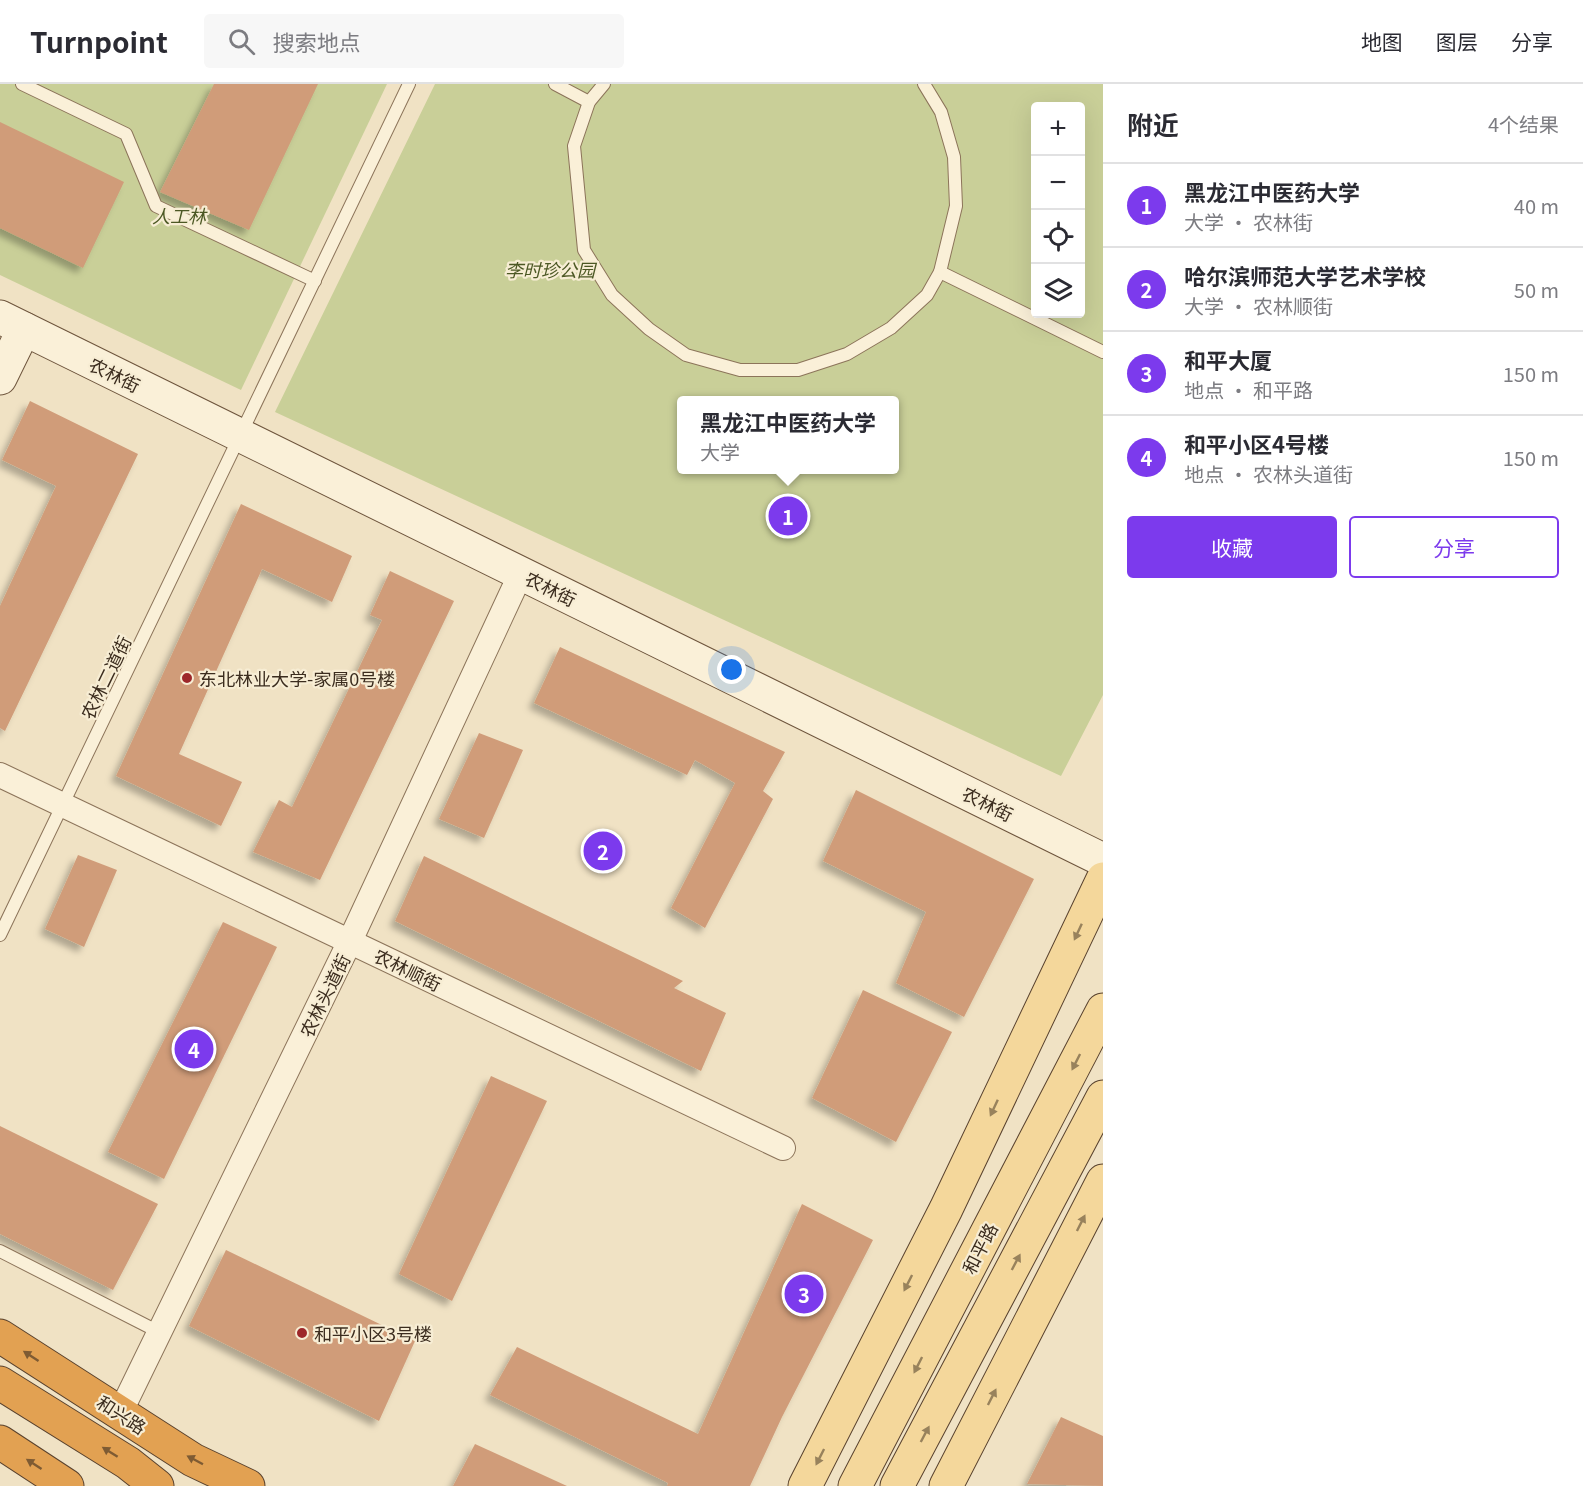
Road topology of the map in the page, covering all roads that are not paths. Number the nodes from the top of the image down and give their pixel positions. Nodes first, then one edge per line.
1 (22, 84) edge
2 (409, 84) edge
3 (555, 84) edge
4 (604, 84) edge
5 (924, 84) edge
6 (589, 102) junction
7 (940, 272) junction
8 (315, 281) junction
9 (12, 323) edge
10 (1103, 352) edge
11 (0, 378) edge
12 (241, 436) junction
13 (520, 573) junction
14 (0, 775) edge
15 (63, 805) junction
16 (1103, 860) edge
17 (1103, 879) edge
18 (0, 935) edge
19 (350, 941) junction
20 (1103, 1010) edge
21 (1103, 1097) edge
22 (783, 1148) dead end
23 (1103, 1181) edge
24 (0, 1251) edge
25 (159, 1332) junction
26 (0, 1336) edge
27 (0, 1383) edge
28 (120, 1413) junction
29 (0, 1443) edge
30 (67, 1486) edge
31 (157, 1486) edge
32 (248, 1486) edge
33 (805, 1486) edge
34 (855, 1486) edge
35 (897, 1486) edge
36 (946, 1486) edge

1 - 8 lane
2 - 8 lane, 农林二道街
3 - 6 lane
4 - 6 lane
5 - 7 lane
6 - 7 lane
7 - 10 lane
8 - 12 lane, 农林二道街
9 - 11 street
9 - 12 street, 农林街
12 - 13 street, 农林街
12 - 15 lane, 农林二道街
13 - 16 street, 农林街
13 - 19 street, 农林头道街
14 - 15 street, 农林顺街
15 - 18 lane, 农林二道街
15 - 19 street, 农林顺街
17 -> 33 main road
19 - 22 street, 农林顺街
19 - 25 street, 农林头道街
20 -> 34 main road, 和平路
35 -> 21 main road
36 -> 23 main road
24 - 25 lane
25 - 28 street, 农林头道街
28 -> 26 highway, 和兴路
31 -> 27 highway
32 -> 28 highway, 和兴路
30 -> 29 highway

